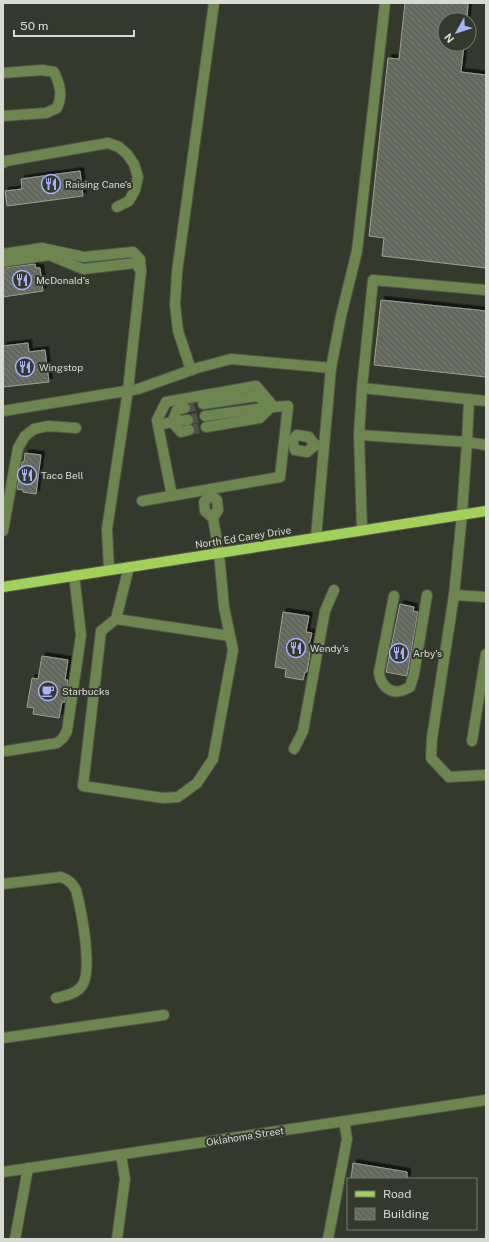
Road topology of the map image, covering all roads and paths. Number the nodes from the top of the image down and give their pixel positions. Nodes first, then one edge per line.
1 (214, 3) edge
2 (385, 3) edge
3 (3, 73) edge
4 (3, 116) edge
5 (3, 163) edge
6 (117, 207) dead end
7 (3, 254) edge
8 (3, 262) edge
9 (141, 272) junction
10 (486, 290) edge
11 (331, 368) junction
12 (191, 370) junction
13 (362, 388) junction
14 (128, 390) junction
15 (469, 399) junction
16 (486, 400) edge
17 (203, 404) tunnel mouth
18 (273, 407) junction
19 (185, 408) tunnel mouth
20 (3, 411) edge
21 (205, 416) tunnel mouth
22 (188, 420) tunnel mouth
23 (172, 422) junction
24 (158, 425) junction
25 (206, 427) tunnel mouth
26 (76, 428) dead end
27 (189, 430) tunnel mouth
28 (359, 435) junction
29 (288, 441) junction
30 (467, 442) junction
31 (486, 445) edge
32 (319, 446) junction
33 (211, 492) junction
34 (172, 496) junction
35 (142, 501) dead end
36 (486, 511) edge
37 (462, 514) junction
38 (362, 529) junction
39 (3, 531) edge
40 (316, 537) junction
41 (219, 553) junction
42 (129, 567) junction
43 (108, 570) junction
44 (74, 576) junction
45 (3, 587) edge
46 (334, 590) dead end
47 (427, 595) dead end
48 (454, 595) junction
49 (394, 596) dead end
50 (486, 597) edge
51 (116, 619) junction
52 (230, 636) junction
53 (486, 654) edge
54 (484, 672) edge
55 (472, 741) dead end
56 (294, 749) dead end
57 (6, 751) dead end
58 (486, 775) edge
59 (3, 884) edge
60 (56, 998) dead end
61 (164, 1015) dead end
62 (3, 1038) edge
63 (486, 1100) edge
64 (344, 1121) junction
65 (120, 1155) junction
66 (28, 1168) junction
67 (3, 1172) edge
68 (16, 1239) edge
69 (117, 1239) edge
70 (328, 1239) edge

1 - 12 street
2 - 11 street
3 - 4 street
5 - 6 street
7 - 9 street
8 - 9 street
9 - 14 street
10 - 13 street
11 - 12 street
11 - 32 street
12 - 14 street
13 - 15 street
13 - 28 street
14 - 20 street
14 - 43 street
15 - 16 street
15 - 30 street
17 - 18 street
18 - 21 street
18 - 24 street
18 - 25 street
18 - 29 street
19 - 23 street
22 - 23 street
23 - 24 street
23 - 27 street
24 - 34 street
26 - 39 street
28 - 30 street
28 - 38 street
29 - 32 street
29 - 33 street
30 - 31 street
30 - 37 street
32 - 40 street
33 - 34 street
33 - 41 street
34 - 35 street
36 - 37 main road, North Ed Carey Drive
37 - 38 main road, North Ed Carey Drive
37 - 48 street
38 - 40 main road, North Ed Carey Drive
40 - 41 main road, North Ed Carey Drive
41 - 42 main road, North Ed Carey Drive
41 - 52 street
42 - 43 main road, North Ed Carey Drive
42 - 51 street
43 - 44 main road, North Ed Carey Drive
44 - 45 main road, North Ed Carey Drive
44 - 57 street
46 - 56 street
47 - 49 street
48 - 50 street
48 - 58 street
51 - 52 street
51 - 52 street
53 - 54 street
54 - 55 street
59 - 60 street
61 - 62 street
63 - 64 street, Oklahoma Street
64 - 65 street, Oklahoma Street
64 - 70 street
65 - 66 street, Oklahoma Street
65 - 69 street
66 - 67 street, Oklahoma Street
66 - 68 street

